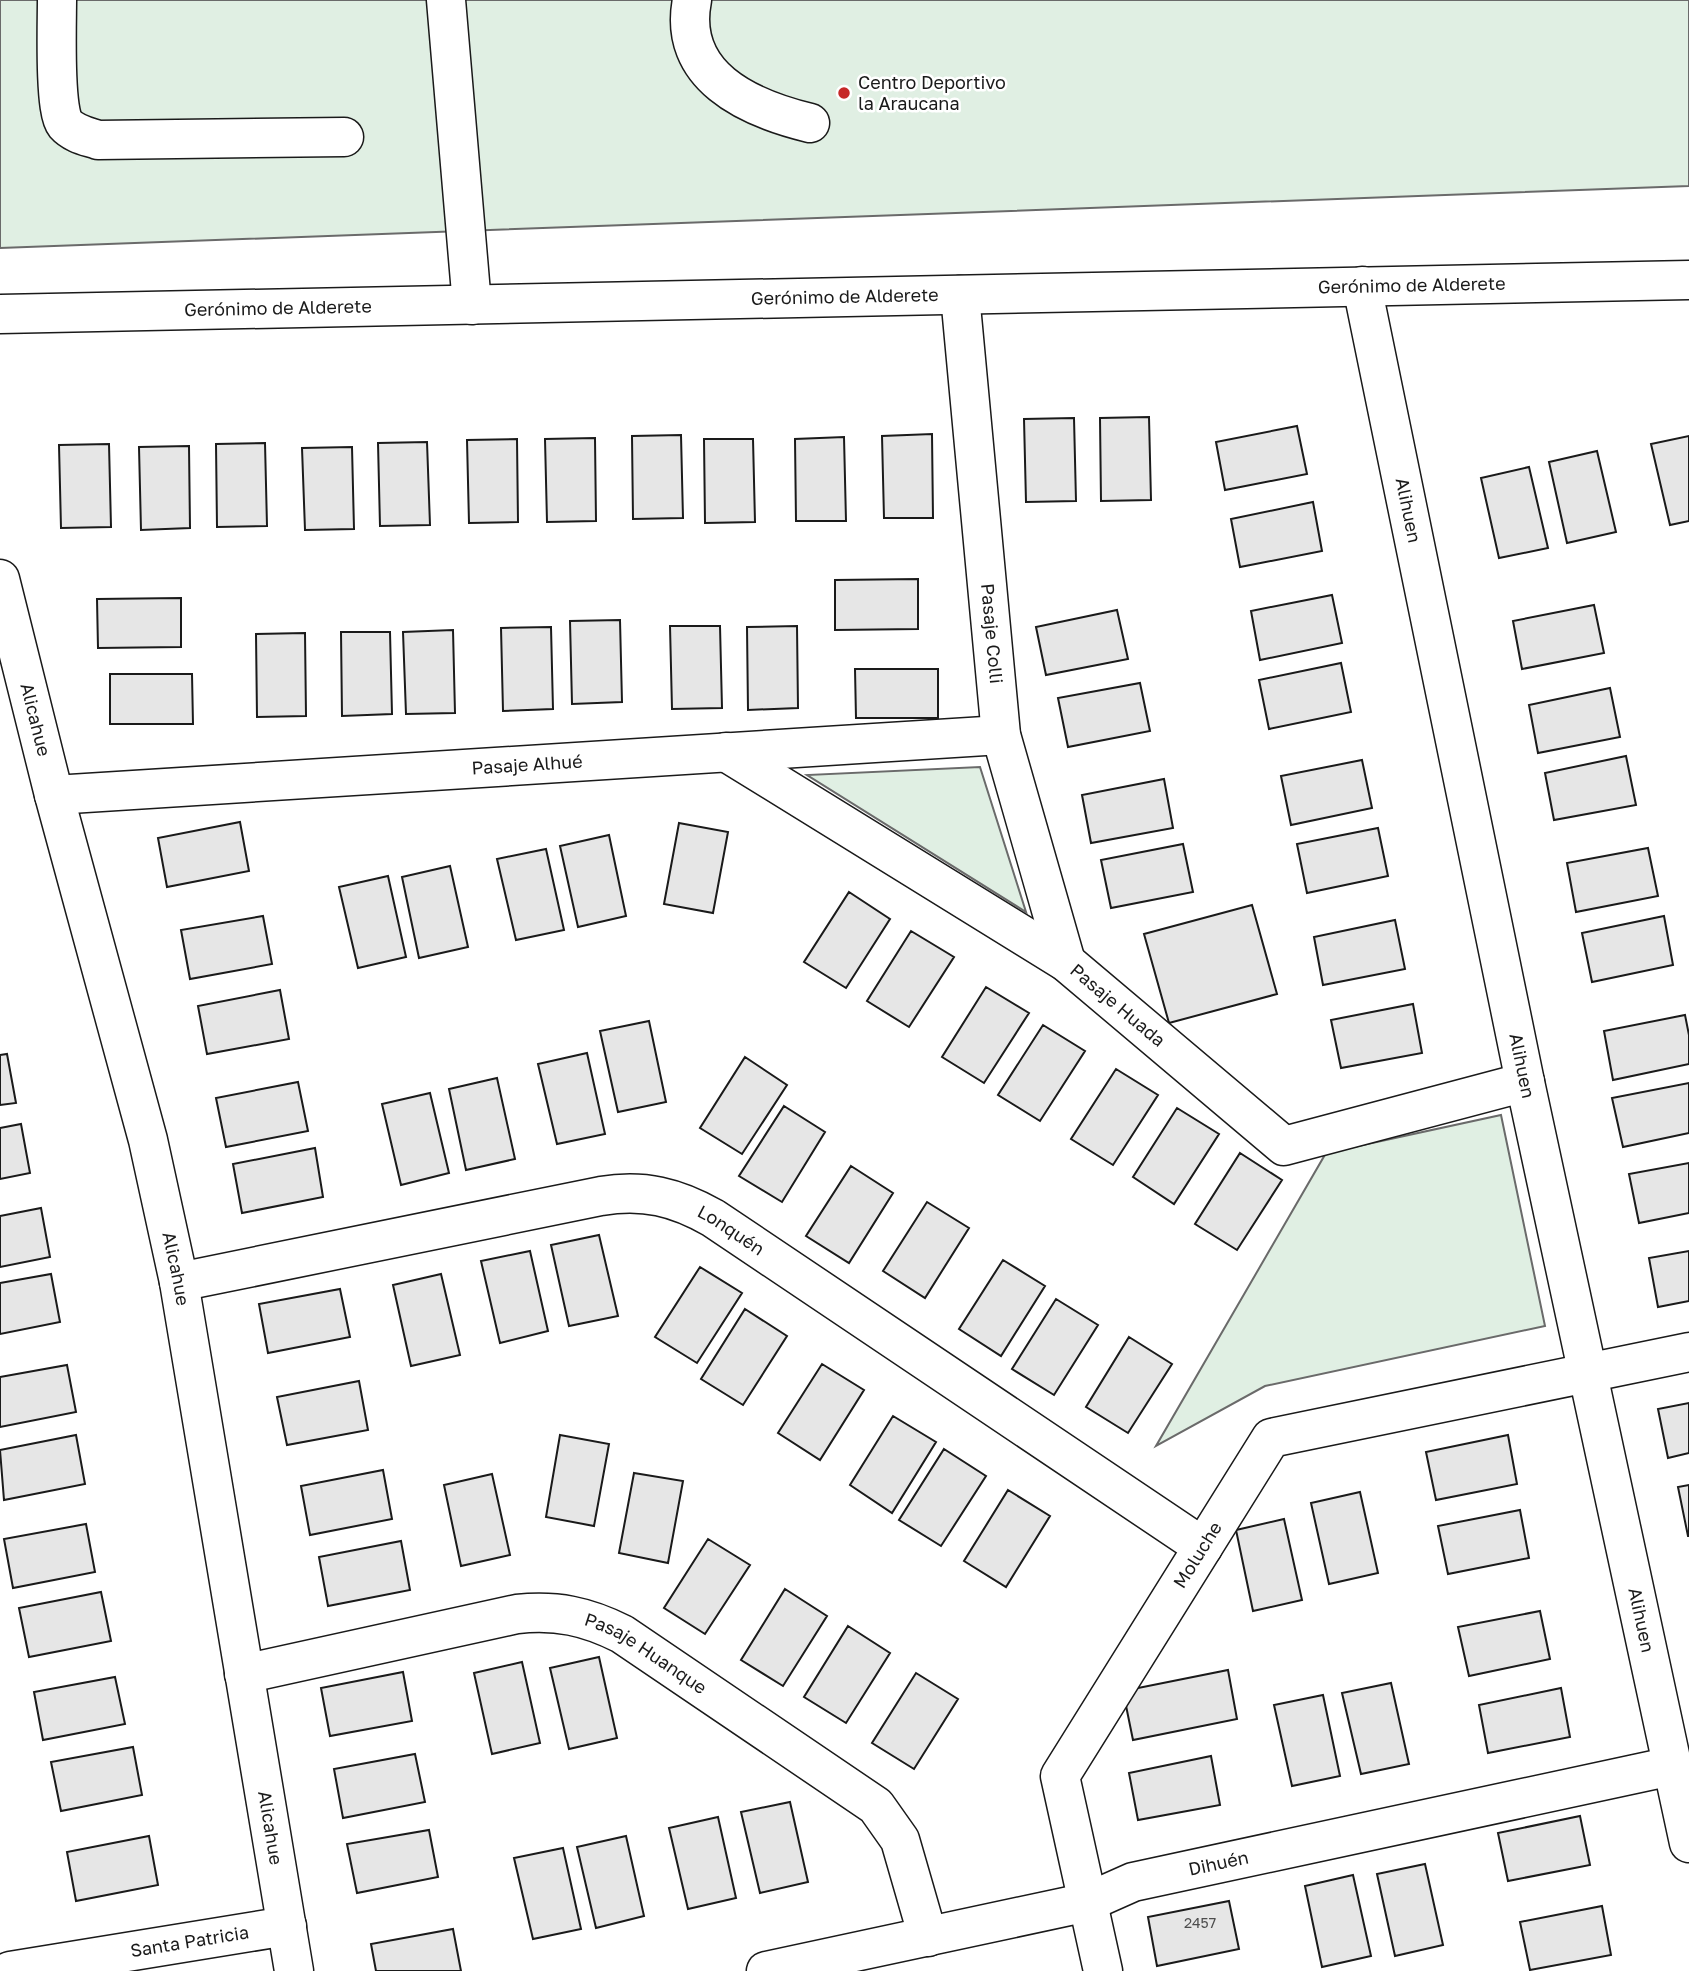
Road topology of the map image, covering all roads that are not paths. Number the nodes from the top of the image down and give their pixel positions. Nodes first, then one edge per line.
1 (57, 0) edge
2 (446, 0) edge
3 (677, 0) edge
4 (691, 0) edge
5 (810, 123) dead end
6 (344, 137) dead end
7 (1689, 280) edge
8 (1362, 286) junction
9 (960, 295) junction
10 (472, 305) junction
11 (0, 314) edge
12 (0, 579) edge
13 (10, 668) edge
14 (1001, 735) junction
15 (726, 752) junction
16 (54, 795) junction
17 (1066, 962) junction
18 (1525, 1082) junction
19 (179, 1282) junction
20 (1689, 1352) edge
21 (1588, 1373) junction
22 (1203, 1547) junction
23 (244, 1674) junction
24 (1672, 1766) junction
25 (1689, 1843) edge
26 (1088, 1902) junction
27 (287, 1926) junction
28 (928, 1937) junction
29 (10, 1971) edge
30 (294, 1971) edge
31 (766, 1971) edge
32 (1103, 1971) edge

1 - 6 street
2 - 10 street
3 - 4 street
4 - 5 street
7 - 8 street, Gerónimo de Alderete
8 - 9 street, Gerónimo de Alderete
8 - 18 street, Alihuen
9 - 10 street, Gerónimo de Alderete
9 - 14 street, Pasaje Colli
10 - 11 street, Gerónimo de Alderete
12 - 13 street, Alicahue
13 - 16 street, Alicahue
14 - 15 street, Pasaje Alhué
14 - 17 street, Pasaje Colli
15 - 16 street, Pasaje Alhué
15 - 17 street, Pasaje Huada
16 - 19 street, Alicahue
17 - 18 street, Pasaje Huada
18 - 21 street, Alihuen
19 - 22 street, Lonquén
19 - 23 street, Alicahue
20 - 21 street, Moluche
21 - 22 street, Moluche
21 - 24 street, Alihuen
22 - 26 street, Moluche
23 - 27 street, Alicahue
23 - 28 street, Pasaje Huanque
24 - 25 street, Alihuen
24 - 26 street, Dihuén
26 - 28 street, Dihuén
26 - 32 street, Moluche
27 - 29 street, Santa Patricia
27 - 30 street, Alicahue
28 - 31 street, Dihuén

